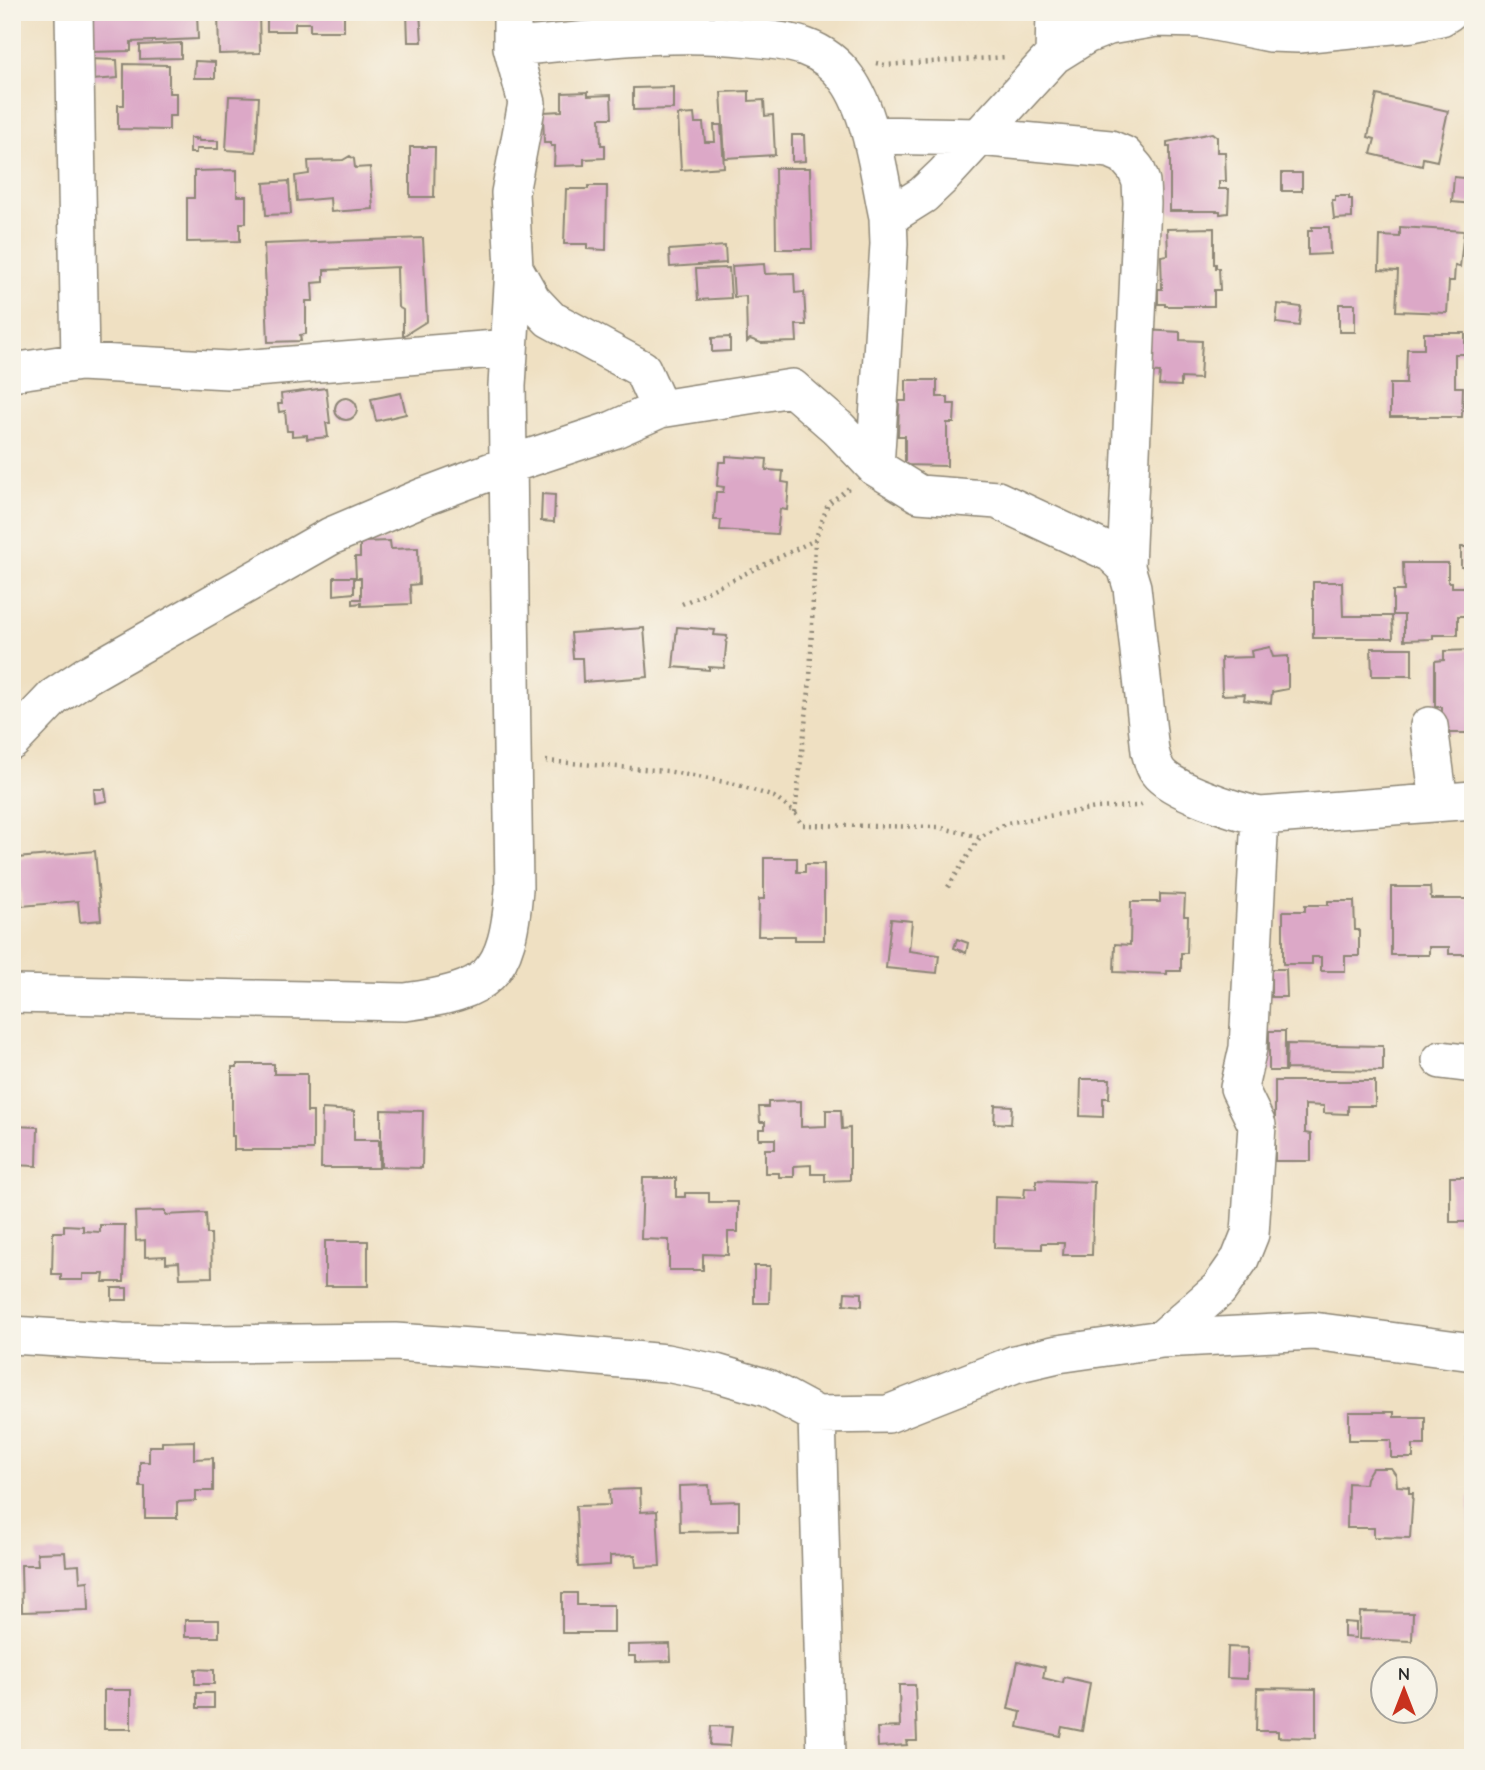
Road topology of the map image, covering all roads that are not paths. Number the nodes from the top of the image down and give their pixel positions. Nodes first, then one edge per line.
1 (74, 12) edge
2 (1055, 12) edge
3 (1449, 12) edge
4 (512, 30) edge
5 (1054, 55) junction
6 (871, 135) junction
7 (979, 137) junction
8 (888, 217) junction
9 (514, 268) junction
10 (509, 348) junction
11 (80, 362) junction
12 (12, 372) edge
13 (660, 409) junction
14 (508, 465) junction
15 (875, 467) junction
16 (1126, 567) junction
17 (1429, 726) dead end
18 (12, 741) edge
19 (1456, 801) edge
20 (1260, 816) junction
21 (12, 993) edge
22 (12, 1335) edge
23 (1161, 1339) junction
24 (1473, 1352) edge
25 (817, 1415) junction
26 (826, 1758) edge

1 - 11 street
2 - 5 street
3 - 5 street
4 - 6 street
4 - 9 street
5 - 7 street
6 - 7 street
6 - 8 street
7 - 8 street
7 - 16 street
8 - 15 street
9 - 10 street
9 - 13 street
10 - 11 street
10 - 14 street
11 - 12 street
13 - 14 street
13 - 15 street
14 - 18 street
14 - 21 street
15 - 16 street
16 - 20 street
17 - 19 street
19 - 20 street
20 - 23 street
22 - 25 street
23 - 24 street
23 - 25 street
25 - 26 street

